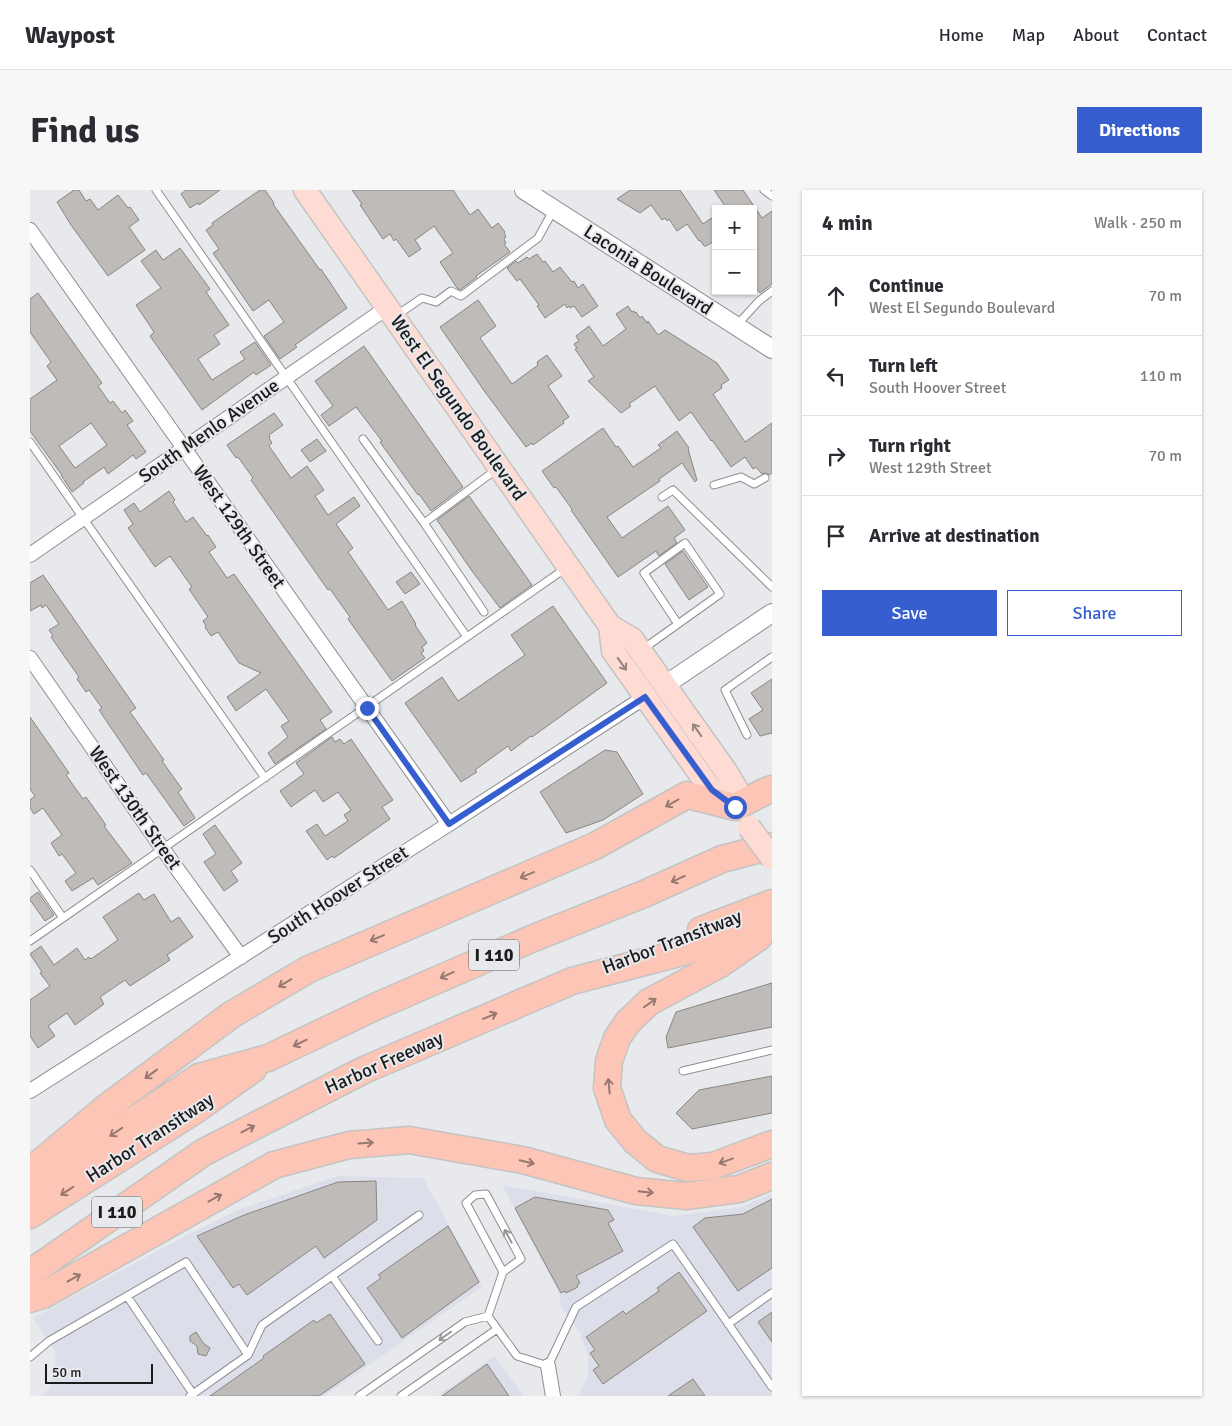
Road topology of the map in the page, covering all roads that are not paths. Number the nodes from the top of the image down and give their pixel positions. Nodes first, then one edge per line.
1 (156, 190) edge
2 (305, 190) edge
3 (524, 190) edge
4 (764, 190) edge
5 (772, 196) edge
6 (554, 209) junction
7 (30, 230) edge
8 (772, 291) edge
9 (391, 312) junction
10 (736, 326) junction
11 (772, 349) edge
12 (286, 377) junction
13 (363, 439) dead end
14 (30, 442) edge
15 (183, 448) junction
16 (499, 467) junction
17 (765, 478) dead end
18 (714, 486) dead end
19 (662, 497) dead end
20 (83, 518) junction
21 (424, 522) junction
22 (30, 556) edge
23 (569, 567) junction
24 (772, 587) edge
25 (484, 612) dead end
26 (772, 613) edge
27 (678, 624) junction
28 (610, 626) junction
29 (467, 637) junction
30 (640, 650) junction
31 (772, 657) edge
32 (30, 658) edge
33 (665, 685) junction
34 (645, 697) junction
35 (367, 708) junction
36 (748, 735) dead end
37 (265, 778) junction
38 (772, 789) edge
39 (742, 817) junction
40 (449, 824) junction
41 (772, 846) edge
42 (162, 848) junction
43 (772, 852) edge
44 (772, 858) edge
45 (722, 859) junction
46 (30, 870) edge
47 (772, 903) edge
48 (63, 918) junction
49 (772, 926) edge
50 (30, 941) edge
51 (241, 957) junction
52 (572, 981) junction
53 (772, 1050) edge
54 (268, 1058) junction
55 (683, 1071) dead end
56 (30, 1090) edge
57 (772, 1144) edge
58 (204, 1152) junction
59 (30, 1171) edge
60 (772, 1176) edge
61 (30, 1188) edge
62 (30, 1215) edge
63 (419, 1215) dead end
64 (30, 1253) edge
65 (503, 1272) junction
66 (30, 1273) edge
67 (332, 1276) junction
68 (772, 1293) edge
69 (127, 1296) junction
70 (30, 1299) edge
71 (488, 1316) junction
72 (728, 1324) junction
73 (497, 1329) junction
74 (378, 1341) dead end
75 (248, 1355) junction
76 (30, 1357) edge
77 (548, 1366) junction
78 (772, 1387) edge
79 (191, 1395) edge
80 (359, 1396) edge
81 (401, 1396) edge
82 (554, 1396) edge

1 - 12 lane
2 - 9 main road, West El Segundo Boulevard
3 - 6 street, Laconia Boulevard
4 - 5 lane
6 - 9 lane
6 - 10 street, Laconia Boulevard
7 - 15 street, West 129th Street
8 - 10 lane
9 - 12 street, South Menlo Avenue
9 - 16 main road, West El Segundo Boulevard
10 - 11 street, Laconia Boulevard
12 - 15 street, South Menlo Avenue
12 - 29 lane
13 - 21 lane
14 - 20 lane
15 - 20 street, South Menlo Avenue
15 - 35 street, West 129th Street
16 - 21 lane
16 - 23 main road, West El Segundo Boulevard
17 - 18 lane
19 - 24 lane
20 - 22 street, South Menlo Avenue
20 - 37 lane
21 - 25 lane
23 - 28 main road, West El Segundo Boulevard
23 - 29 lane
26 - 33 street
27 - 27 lane
27 - 30 lane
28 - 30 main road, West El Segundo Boulevard
28 -> 34 main road, West El Segundo Boulevard
29 - 35 lane
30 - 33 main road, West El Segundo Boulevard
31 - 36 lane
32 - 42 street, West 130th Street
39 -> 33 main road, West El Segundo Boulevard
34 - 39 main road, West El Segundo Boulevard
34 - 40 street, South Hoover Street
35 - 37 lane
35 - 40 street, West 129th Street
37 - 42 lane
38 - 39 highway
39 - 44 main road, West El Segundo Boulevard, bridge
39 -> 59 highway
40 - 51 street, South Hoover Street
41 - 45 highway, I 110
42 - 48 lane
42 - 51 street, West 130th Street
43 - 45 highway
45 -> 54 highway, I 110
46 - 48 lane
47 - 52 highway, Harbor Transitway
48 - 50 lane
49 - 52 highway, Harbor Freeway / I 110
57 -> 49 highway
51 - 56 street, South Hoover Street
58 -> 52 highway, Harbor Freeway / I 110
53 - 55 lane
54 -> 61 highway, I 110
54 -> 62 highway, Harbor Transitway
58 - 64 highway, Harbor Transitway
58 - 66 highway, Harbor Freeway / I 110
70 -> 60 highway
63 - 67 lane
65 -> 65 lane
65 - 71 lane
67 - 74 lane
67 - 75 lane
68 - 72 lane
69 - 75 lane
69 - 76 lane
69 - 79 lane
71 - 73 lane
71 -> 80 lane
72 - 77 lane
72 - 78 lane
73 - 77 lane
73 - 81 lane
75 - 79 lane
77 - 82 street

